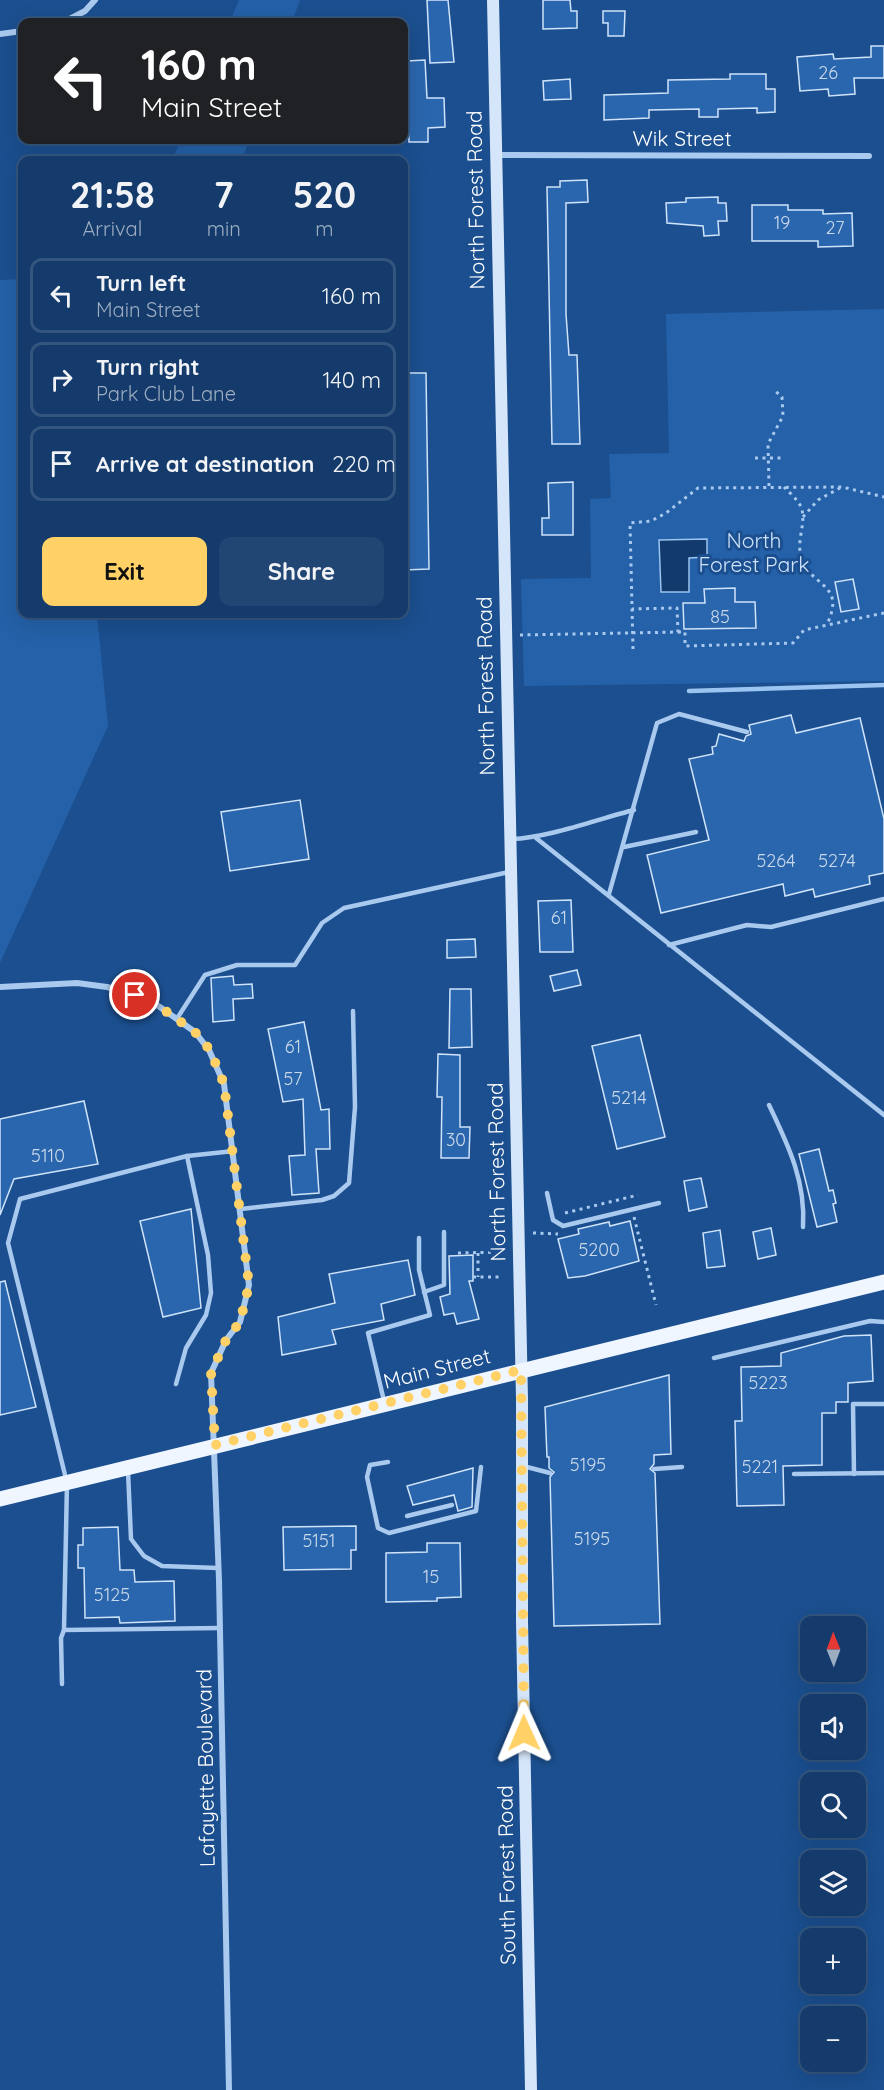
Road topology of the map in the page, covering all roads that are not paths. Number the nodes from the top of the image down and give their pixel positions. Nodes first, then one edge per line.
1 (95, 0) edge
2 (493, 0) edge
3 (72, 18) edge
4 (18, 32) edge
5 (0, 34) edge
6 (495, 155) junction
7 (869, 156) dead end
8 (747, 732) dead end
9 (634, 810) junction
10 (696, 832) dead end
11 (536, 838) junction
12 (509, 839) junction
13 (624, 847) junction
14 (510, 872) junction
15 (609, 894) junction
16 (884, 899) edge
17 (669, 945) junction
18 (0, 987) edge
19 (353, 1011) dead end
20 (178, 1017) junction
21 (769, 1105) dead end
22 (884, 1115) edge
23 (234, 1151) junction
24 (187, 1156) junction
25 (547, 1193) dead end
26 (659, 1203) dead end
27 (241, 1209) junction
28 (803, 1227) dead end
29 (444, 1232) dead end
30 (419, 1238) dead end
31 (884, 1282) edge
32 (424, 1292) junction
33 (884, 1322) edge
34 (714, 1359) dead end
35 (521, 1370) junction
36 (176, 1384) dead end
37 (385, 1403) junction
38 (884, 1404) edge
39 (215, 1445) junction
40 (388, 1462) dead end
41 (523, 1466) junction
42 (481, 1467) dead end
43 (682, 1467) dead end
44 (127, 1468) junction
45 (654, 1469) dead end
46 (550, 1473) dead end
47 (884, 1473) edge
48 (794, 1474) dead end
49 (854, 1474) junction
50 (67, 1483) junction
51 (0, 1499) edge
52 (452, 1505) dead end
53 (407, 1516) dead end
54 (218, 1568) junction
55 (220, 1628) junction
56 (64, 1630) junction
57 (62, 1683) dead end
58 (229, 2090) edge
59 (531, 2090) edge

1 - 3 street
2 - 6 street, North Forest Road
4 - 5 street
6 - 7 street, Wik Street
6 - 12 street, North Forest Road
8 - 9 lane
9 - 11 lane
9 - 13 lane
10 - 13 lane
11 - 12 lane
11 - 15 lane
12 - 14 street, North Forest Road
13 - 15 lane
14 - 20 lane
14 - 35 street, North Forest Road
15 - 17 lane
16 - 17 lane
17 - 22 lane
18 - 20 street, Lafayette Boulevard
19 - 27 lane
20 - 23 street, Lafayette Boulevard
21 - 28 lane
23 - 24 lane
23 - 27 street, Lafayette Boulevard
24 - 36 lane
24 - 50 lane
25 - 26 lane
27 - 39 street, Lafayette Boulevard
29 - 32 lane
30 - 32 lane
31 - 35 main road, Main Street
32 - 37 lane
33 - 34 lane
35 - 37 main road, Main Street
35 - 41 street, South Forest Road
37 - 39 main road, Main Street
38 - 49 lane
39 - 44 main road, Main Street
39 - 54 street, Lafayette Boulevard
40 - 42 lane
41 - 46 lane
41 - 59 street, South Forest Road
43 - 45 lane
44 - 50 main road, Main Street
44 - 54 lane
47 - 49 lane
48 - 49 lane
50 - 51 main road, Main Street
50 - 56 lane
52 - 53 lane
54 - 55 street, Lafayette Boulevard
55 - 56 lane
55 - 58 street, Lafayette Boulevard
56 - 57 lane

